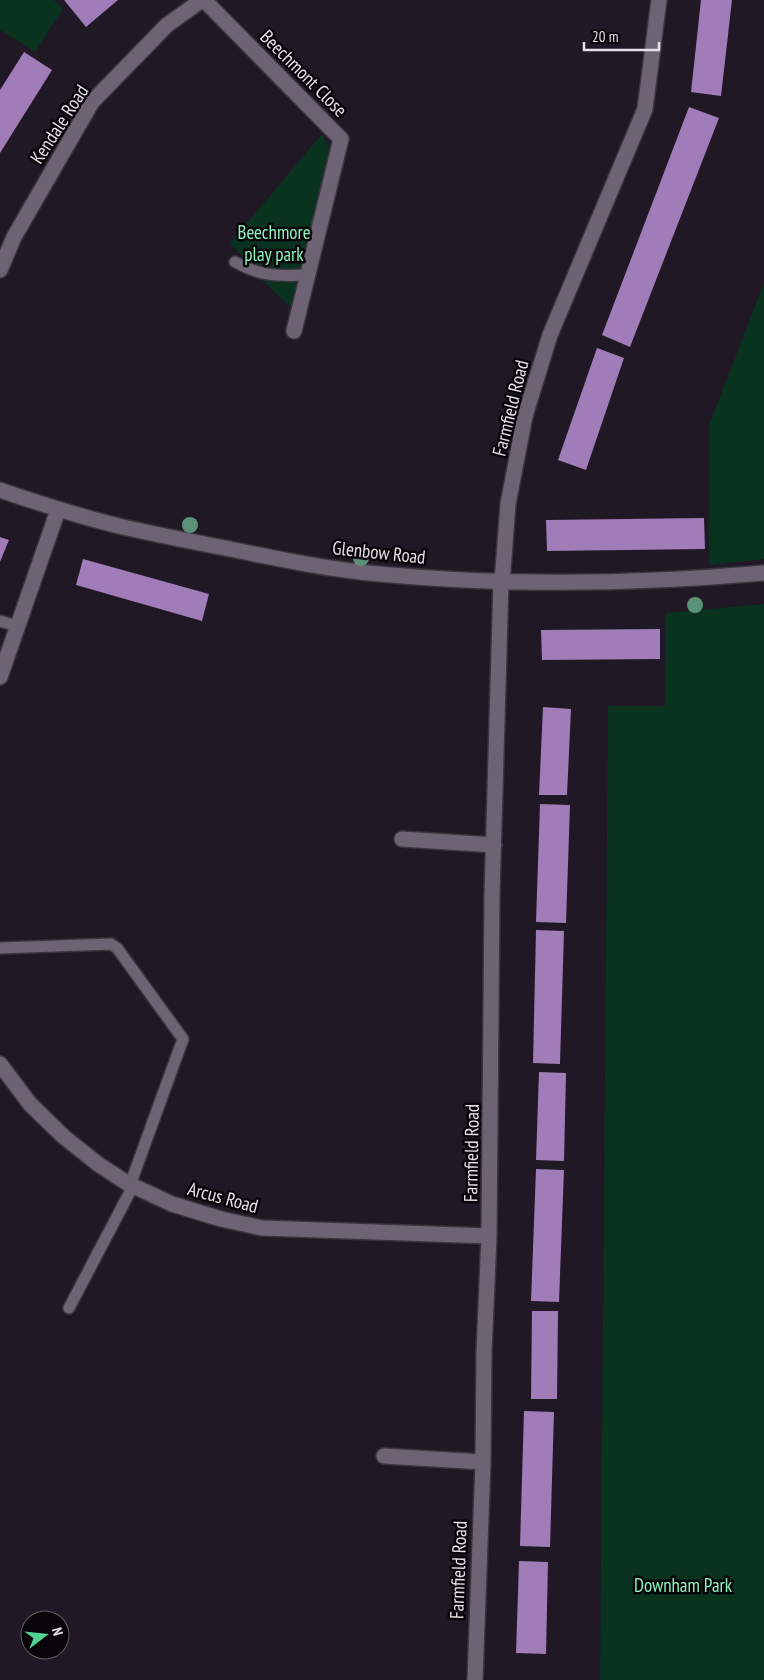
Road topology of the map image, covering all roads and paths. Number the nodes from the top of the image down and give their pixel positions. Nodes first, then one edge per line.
1 (203, 0) edge
2 (659, 0) edge
3 (235, 262) dead end
4 (0, 270) edge
5 (308, 276) junction
6 (294, 331) dead end
7 (0, 490) edge
8 (58, 510) junction
9 (764, 573) edge
10 (501, 581) junction
11 (0, 621) edge
12 (17, 626) junction
13 (0, 676) edge
14 (402, 839) dead end
15 (494, 845) junction
16 (0, 948) edge
17 (0, 1064) edge
18 (132, 1185) junction
19 (489, 1236) junction
20 (69, 1308) dead end
21 (384, 1456) dead end
22 (483, 1462) junction
23 (475, 1680) edge

1 - 4 street, Kendale Road
1 - 5 street, Beechmont Close
2 - 10 street, Farmfield Road
3 - 5 lane
5 - 6 street, Beechmont Close
7 - 8 street, Glenbow Road
8 - 10 street, Glenbow Road
8 - 12 street
9 - 10 street, Glenbow Road
10 - 15 street, Farmfield Road
11 - 12 lane
12 - 13 street
14 - 15 street
15 - 19 street, Farmfield Road
16 - 18 lane
17 - 18 street, Arcus Road
18 - 19 street, Arcus Road
18 - 20 lane
19 - 22 street, Farmfield Road
21 - 22 street
22 - 23 street, Farmfield Road

